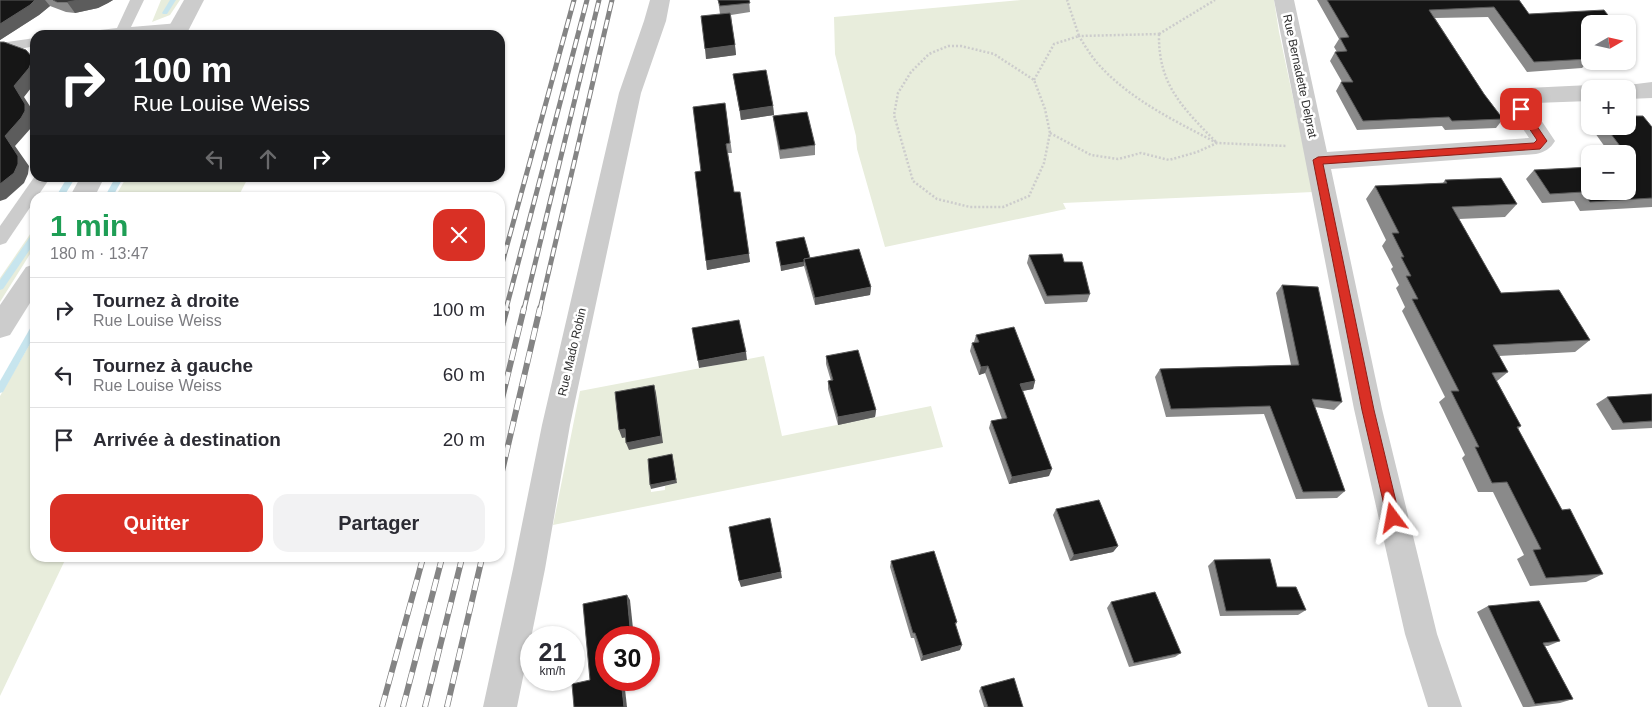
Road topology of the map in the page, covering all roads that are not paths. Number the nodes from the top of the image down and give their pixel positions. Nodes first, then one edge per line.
1 (137, 0) edge
2 (194, 0) edge
3 (660, 0) edge
4 (1284, 0) edge
5 (123, 30) edge
6 (178, 30) edge
7 (30, 43) edge
8 (0, 48) edge
9 (1652, 90) edge
10 (1636, 91) edge
11 (1581, 93) edge
12 (1316, 154) junction
13 (30, 195) edge
14 (0, 239) edge
15 (30, 282) edge
16 (0, 327) edge
17 (500, 707) edge
18 (1445, 707) edge

1 - 5 lane
2 - 6 street
3 - 17 street, Rue Mado Robin
4 - 12 street, Rue Bernadette Delprat
7 - 8 lane
9 - 10 street
11 - 12 street
12 - 18 street, Rue Bernadette Delprat
13 - 14 lane
15 - 16 street

